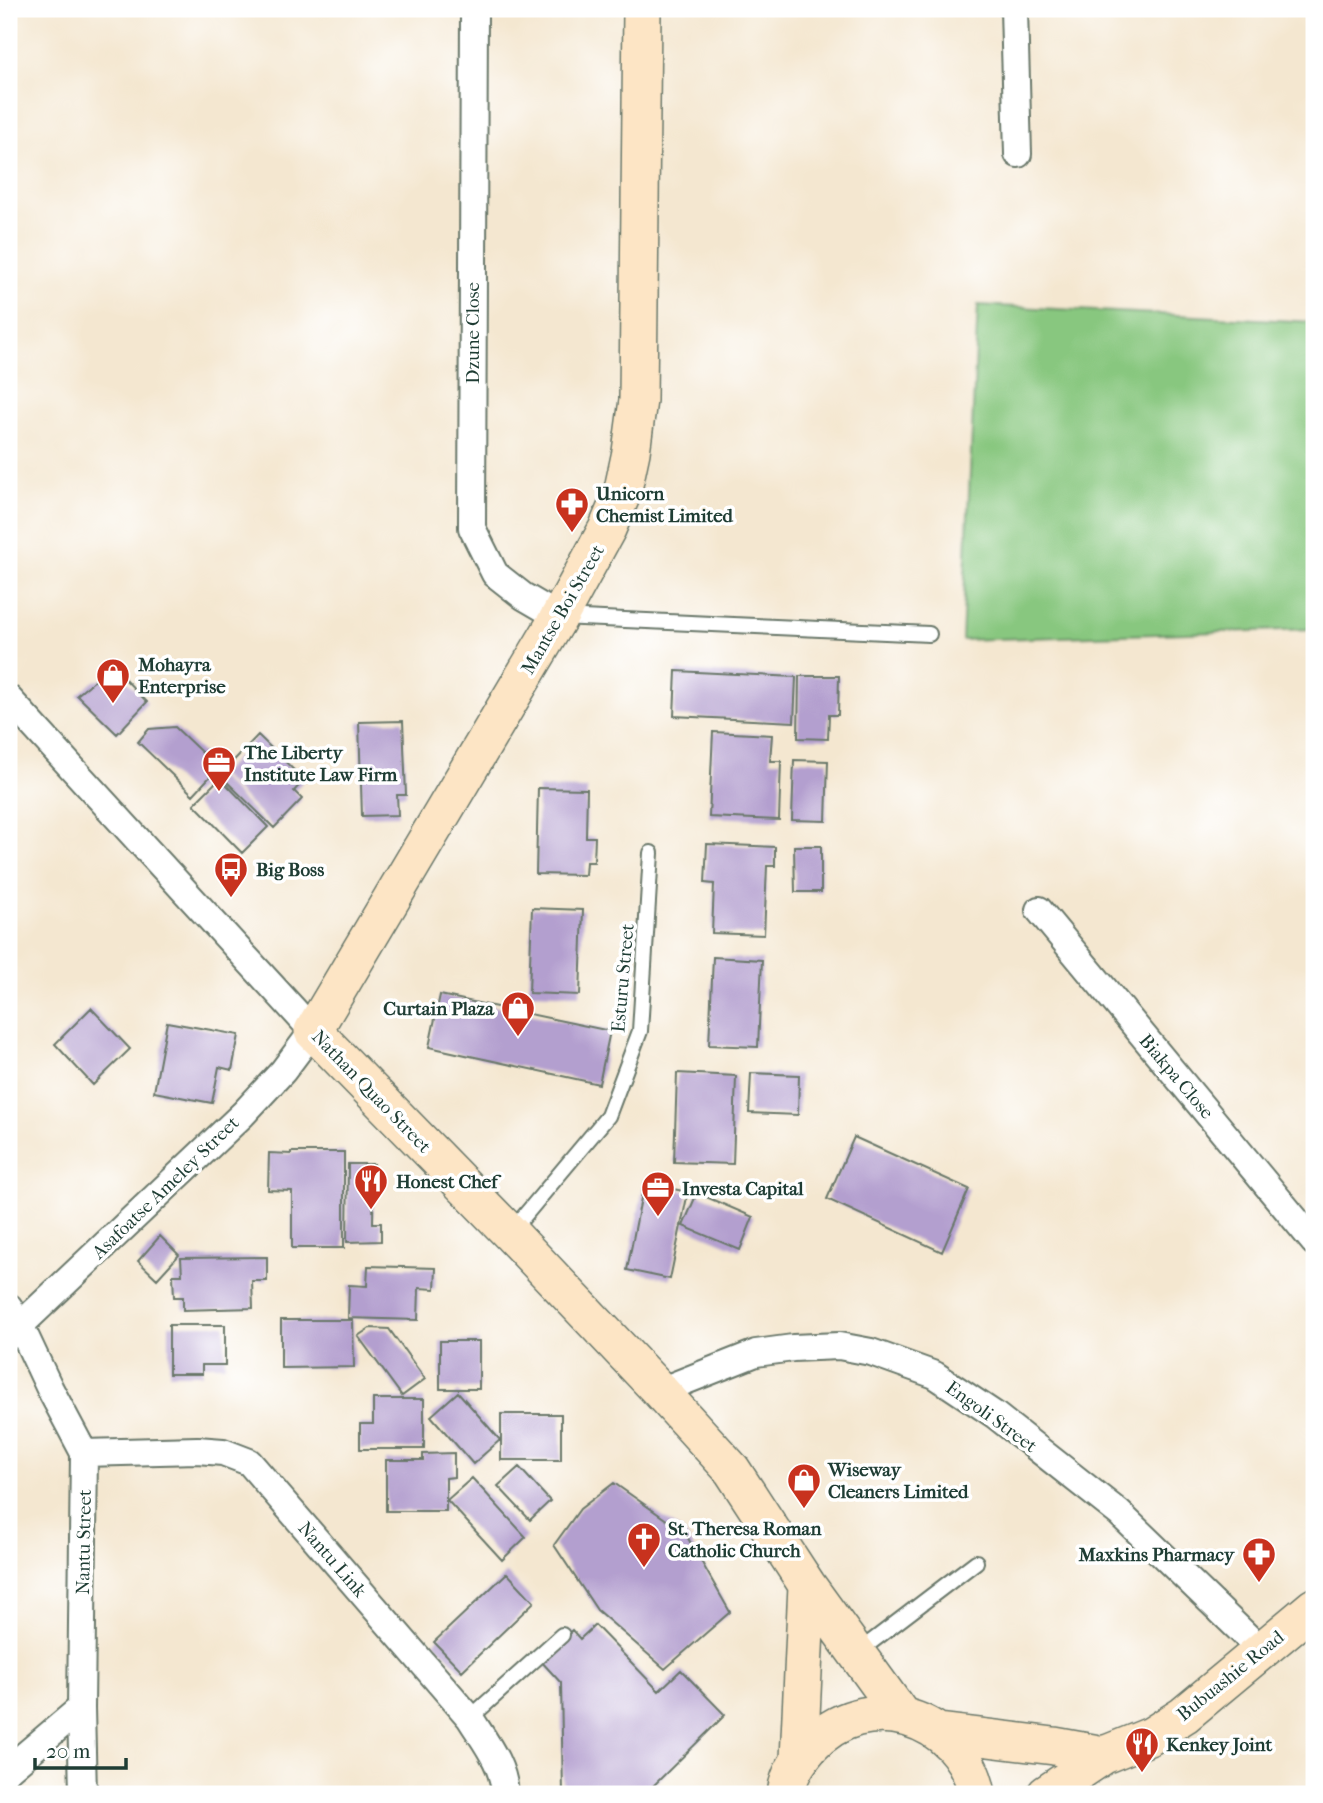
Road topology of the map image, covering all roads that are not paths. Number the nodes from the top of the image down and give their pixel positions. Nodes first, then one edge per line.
1 (474, 9) edge
2 (642, 9) edge
3 (1014, 9) edge
4 (1018, 154) dead end
5 (559, 617) junction
6 (929, 634) dead end
7 (9, 699) edge
8 (651, 853) dead end
9 (1040, 910) dead end
10 (313, 1031) junction
11 (510, 1233) junction
12 (1314, 1242) edge
13 (13, 1323) edge
14 (660, 1391) junction
15 (84, 1453) junction
16 (976, 1562) dead end
17 (807, 1585) junction
18 (1314, 1606) edge
19 (562, 1635) dead end
20 (1262, 1651) junction
21 (857, 1653) junction
22 (80, 1708) junction
23 (902, 1716) junction
24 (470, 1718) junction
25 (939, 1732) junction
26 (1104, 1755) junction
27 (9, 1769) edge
28 (788, 1784) edge
29 (83, 1794) edge
30 (505, 1794) edge
31 (977, 1794) edge
32 (1046, 1794) edge

1 - 5 street, Dzune Close
2 - 5 street, Mantse Boi Street
3 - 4 street
5 - 6 lane
5 - 10 street, Mantse Boi Street
7 - 10 street, Nathan Quao Street
8 - 11 lane, Esturu Street
9 - 12 street, Biakpa Close
10 - 11 street, Nathan Quao Street
10 - 13 street, Asafoatse Ameley Street
11 - 14 street, Nathan Quao Street
13 - 15 street, Nantu Street
14 - 17 street, Nathan Quao Street
14 - 20 street, Engoli Street
15 - 22 street, Nantu Street
15 - 24 street, Nantu Link
16 - 21 lane
17 - 21 street, Nathan Quao Street
17 - 28 street
18 - 20 street, Bubuashie Road
19 - 24 lane
20 - 26 street, Bubuashie Road
21 - 23 street, Nathan Quao Street
22 - 27 street
22 - 29 street, Nantu Street
23 - 25 street
23 - 28 street
24 - 30 street, Nantu Link
25 - 26 street
25 - 31 street
26 - 32 street, Bubuashie Road

